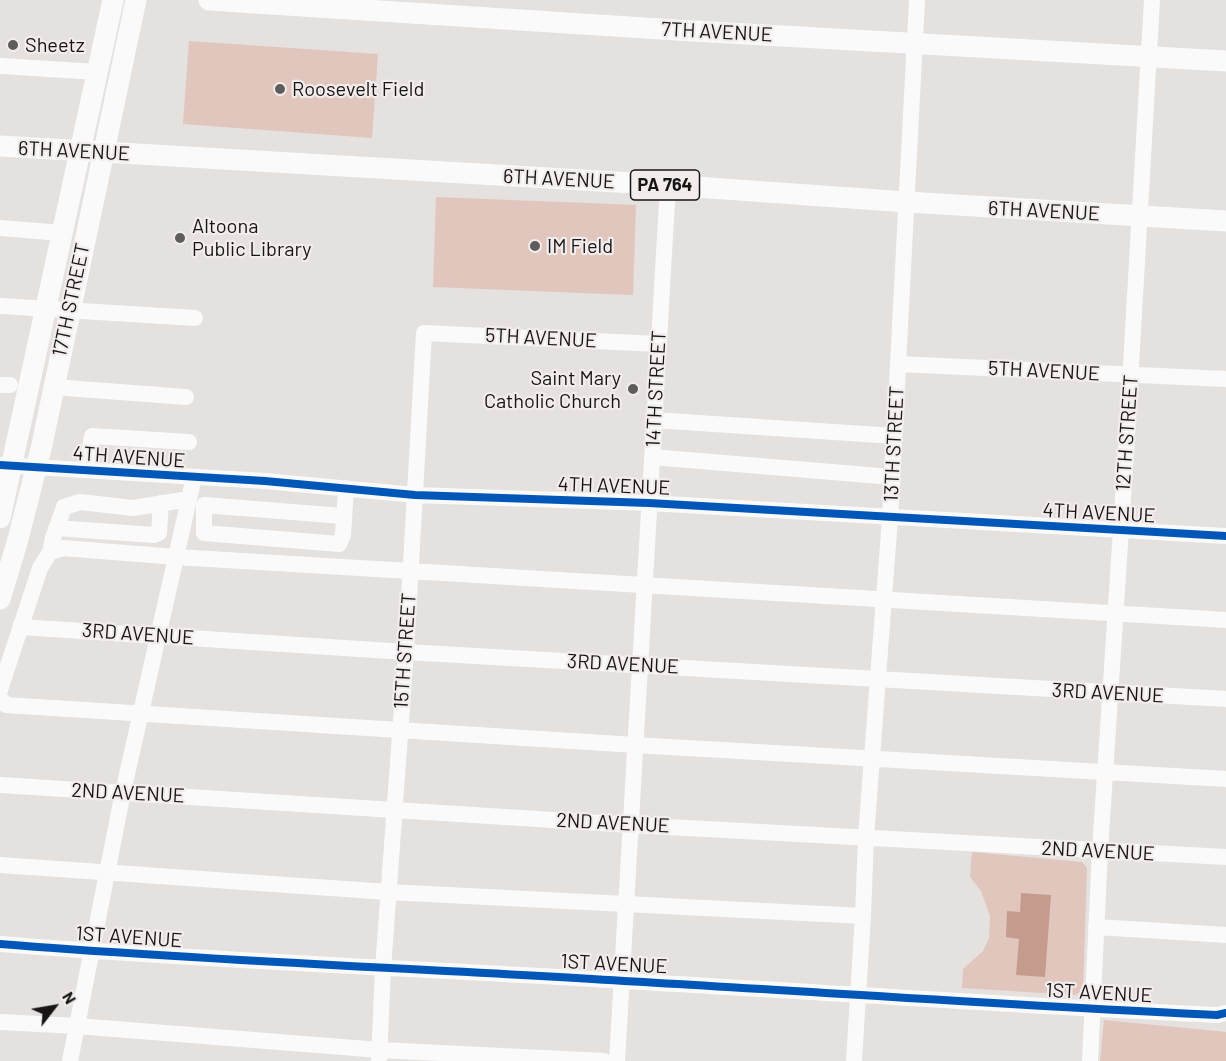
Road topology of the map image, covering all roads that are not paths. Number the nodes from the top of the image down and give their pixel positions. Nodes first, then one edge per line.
1 (113, 0) edge
2 (136, 0) edge
3 (209, 0) edge
4 (917, 0) edge
5 (1152, 0) edge
6 (445, 7) edge
7 (915, 43) junction
8 (1149, 56) junction
9 (1226, 61) edge
10 (0, 66) edge
11 (98, 72) junction
12 (0, 146) edge
13 (81, 152) junction
14 (104, 152) junction
15 (668, 185) junction
16 (906, 202) junction
17 (1140, 216) junction
18 (1226, 221) edge
19 (0, 228) edge
20 (62, 233) junction
21 (0, 306) edge
22 (46, 309) junction
23 (69, 310) junction
24 (195, 318) dead end
25 (424, 333) joint
26 (658, 344) junction
27 (898, 364) junction
28 (1131, 375) junction
29 (1226, 379) edge
30 (53, 387) junction
31 (186, 397) dead end
32 (654, 420) junction
33 (894, 436) junction
34 (189, 442) dead end
35 (652, 457) junction
36 (6, 466) edge
37 (35, 468) junction
38 (86, 470) junction
39 (194, 477) junction
40 (892, 477) junction
41 (265, 481) junction
42 (346, 488) junction
43 (415, 495) junction
44 (189, 499) junction
45 (161, 503) junction
46 (649, 504) junction
47 (265, 510) junction
48 (343, 516) junction
49 (0, 518) edge
50 (890, 518) junction
51 (56, 528) junction
52 (1121, 531) junction
53 (1226, 536) edge
54 (50, 552) junction
55 (176, 557) junction
56 (410, 570) junction
57 (644, 585) junction
58 (0, 599) edge
59 (884, 599) junction
60 (1116, 612) junction
61 (1226, 620) edge
62 (20, 627) junction
63 (159, 634) junction
64 (406, 652) junction
65 (640, 665) junction
66 (877, 679) junction
67 (0, 690) edge
68 (1111, 693) junction
69 (0, 698) edge
70 (1226, 699) edge
71 (142, 713) junction
72 (399, 729) junction
73 (635, 745) junction
74 (872, 758) junction
75 (1105, 773) junction
76 (1226, 778) edge
77 (0, 785) edge
78 (123, 792) junction
79 (393, 810) junction
80 (631, 825) junction
81 (866, 837) junction
82 (1100, 851) junction
83 (1226, 857) edge
84 (0, 865) edge
85 (108, 873) junction
86 (388, 892) junction
87 (626, 904) junction
88 (863, 916) junction
89 (1096, 927) junction
90 (1226, 935) edge
91 (0, 944) edge
92 (92, 952) junction
93 (383, 969) junction
94 (622, 980) junction
95 (858, 996) junction
96 (1092, 1010) junction
97 (1226, 1013) edge
98 (0, 1022) edge
99 (77, 1026) junction
100 (380, 1055) edge
101 (70, 1061) edge
102 (604, 1061) edge
103 (617, 1061) edge
104 (854, 1061) edge
105 (1089, 1061) edge

1 - 11 main road, 17TH STREET
2 - 14 main road, 17TH STREET
3 - 6 main road, 7TH AVENUE
4 - 7 street, 13TH STREET
5 - 8 street, 12TH STREET
6 - 7 main road, 7TH AVENUE
7 - 8 main road, 7TH AVENUE
7 - 16 street, 13TH STREET
8 - 9 main road, 7TH AVENUE
8 - 17 street, 12TH STREET
10 - 11 street
11 - 13 main road, 17TH STREET
12 - 13 main road, 6TH AVENUE / PA 764
13 - 14 main road, 6TH AVENUE / PA 764
13 - 20 main road, 17TH STREET
14 - 15 main road, 6TH AVENUE / PA 764
14 - 23 main road, 17TH STREET
15 - 16 main road, 6TH AVENUE / PA 764
15 - 26 street, 14TH STREET
16 - 17 main road, 6TH AVENUE / PA 764
16 - 27 street, 13TH STREET
17 - 18 main road, 6TH AVENUE / PA 764
17 - 28 street, 12TH STREET
19 - 20 street
20 - 22 main road, 17TH STREET
21 - 22 street
22 - 23 street
22 - 36 main road, 17TH STREET
23 - 24 street
23 - 30 main road, 17TH STREET
25 - 26 street, 5TH AVENUE
25 - 43 street, 15TH STREET
26 - 32 street, 14TH STREET
27 - 28 street, 5TH AVENUE
27 - 33 street, 13TH STREET
28 - 29 street, 5TH AVENUE
28 - 52 street, 12TH STREET
30 - 31 street
30 - 37 main road, 17TH STREET
32 - 33 street
32 - 35 street, 14TH STREET
33 - 40 street, 13TH STREET
34 - 38 street
35 - 40 street
35 - 46 street, 14TH STREET
36 - 37 street, 4TH AVENUE
36 - 49 main road, 17TH STREET
37 - 38 street, 4TH AVENUE
37 - 58 main road, 17TH STREET
38 - 39 street, 4TH AVENUE
39 - 41 street, 4TH AVENUE
39 - 44 street
40 - 50 street, 13TH STREET
41 - 42 street, 4TH AVENUE
41 - 47 street
42 - 43 street, 4TH AVENUE
42 - 48 street
43 - 46 street, 4TH AVENUE
43 - 56 street, 15TH STREET
44 - 45 street
44 - 55 street
45 - 51 street
45 - 51 street
46 - 50 street, 4TH AVENUE
46 - 57 street, 14TH STREET
47 - 48 street
47 - 48 street
50 - 52 street, 4TH AVENUE
50 - 59 street, 13TH STREET
51 - 54 street
52 - 53 street, 4TH AVENUE
52 - 60 street, 12TH STREET
54 - 55 street
54 - 62 street
55 - 56 street
55 - 63 street
56 - 57 street
56 - 64 street, 15TH STREET
57 - 59 street
57 - 65 street, 14TH STREET
59 - 60 street
59 - 66 street, 13TH STREET
60 - 61 street
60 - 68 street, 12TH STREET
62 - 63 street, 3RD AVENUE
62 - 67 street
63 - 64 street, 3RD AVENUE
63 - 71 street
64 - 65 street, 3RD AVENUE
64 - 72 street, 15TH STREET
65 - 66 street, 3RD AVENUE
65 - 73 street, 14TH STREET
66 - 68 street, 3RD AVENUE
66 - 74 street, 13TH STREET
68 - 70 street, 3RD AVENUE
68 - 75 street, 12TH STREET
69 - 71 street
71 - 72 street
71 - 78 street
72 - 73 street
72 - 79 street, 15TH STREET
73 - 74 street
73 - 80 street, 14TH STREET
74 - 75 street
74 - 81 street, 13TH STREET
75 - 76 street
75 - 82 street, 12TH STREET
77 - 78 street, 2ND AVENUE
78 - 79 street, 2ND AVENUE
78 - 85 street
79 - 80 street, 2ND AVENUE
79 - 86 street, 15TH STREET
80 - 81 street, 2ND AVENUE
80 - 87 street, 14TH STREET
81 - 82 street, 2ND AVENUE
81 - 88 street, 13TH STREET
82 - 83 street, 2ND AVENUE
82 - 89 street, 12TH STREET
84 - 85 street
85 - 86 street
85 - 92 street
86 - 87 street
86 - 93 street, 15TH STREET
87 - 88 street
87 - 94 street, 14TH STREET
88 - 95 street, 13TH STREET
89 - 90 street
89 - 96 street, 12TH STREET
91 - 92 street, 1ST AVENUE
92 - 93 street, 1ST AVENUE
92 - 99 street
93 - 94 street, 1ST AVENUE
93 - 100 street, 15TH STREET
94 - 95 street, 1ST AVENUE
94 - 103 street, 14TH STREET
95 - 96 street, 1ST AVENUE
95 - 104 street, 13TH STREET
96 - 97 street, 1ST AVENUE
96 - 105 street, 12TH STREET
98 - 99 street
99 - 100 street
99 - 101 street
100 - 102 street

